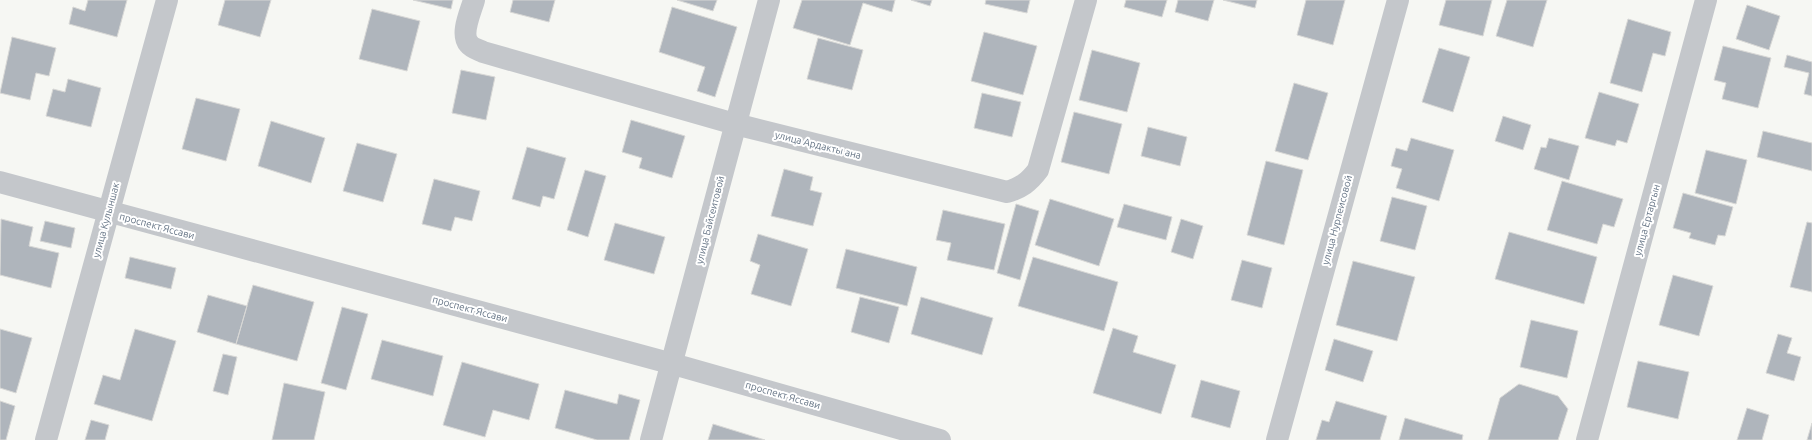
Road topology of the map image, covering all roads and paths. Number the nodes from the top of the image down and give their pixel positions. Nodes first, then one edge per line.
1 (167, 0) edge
2 (474, 0) edge
3 (769, 0) edge
4 (1086, 0) edge
5 (1398, 0) edge
6 (1706, 0) edge
7 (735, 124) junction
8 (0, 182) edge
9 (108, 213) junction
10 (673, 364) junction
11 (46, 440) edge
12 (651, 440) edge
13 (940, 440) edge
14 (1277, 440) edge
15 (1588, 440) edge

1 - 9 street, улица Кулыншак
2 - 7 street, улица Ардакты ана
3 - 7 street, улица Байсеитовой
4 - 7 street, улица Ардакты ана
5 - 14 street, улица Нурпеисовой
6 - 15 street, улица Ертаргын
7 - 10 street, улица Байсеитовой
8 - 9 street, проспект Яссави
9 - 10 street, проспект Яссави
9 - 11 street, улица Кулыншак
10 - 12 street, улица Байсеитовой
10 - 13 street, проспект Яссави

